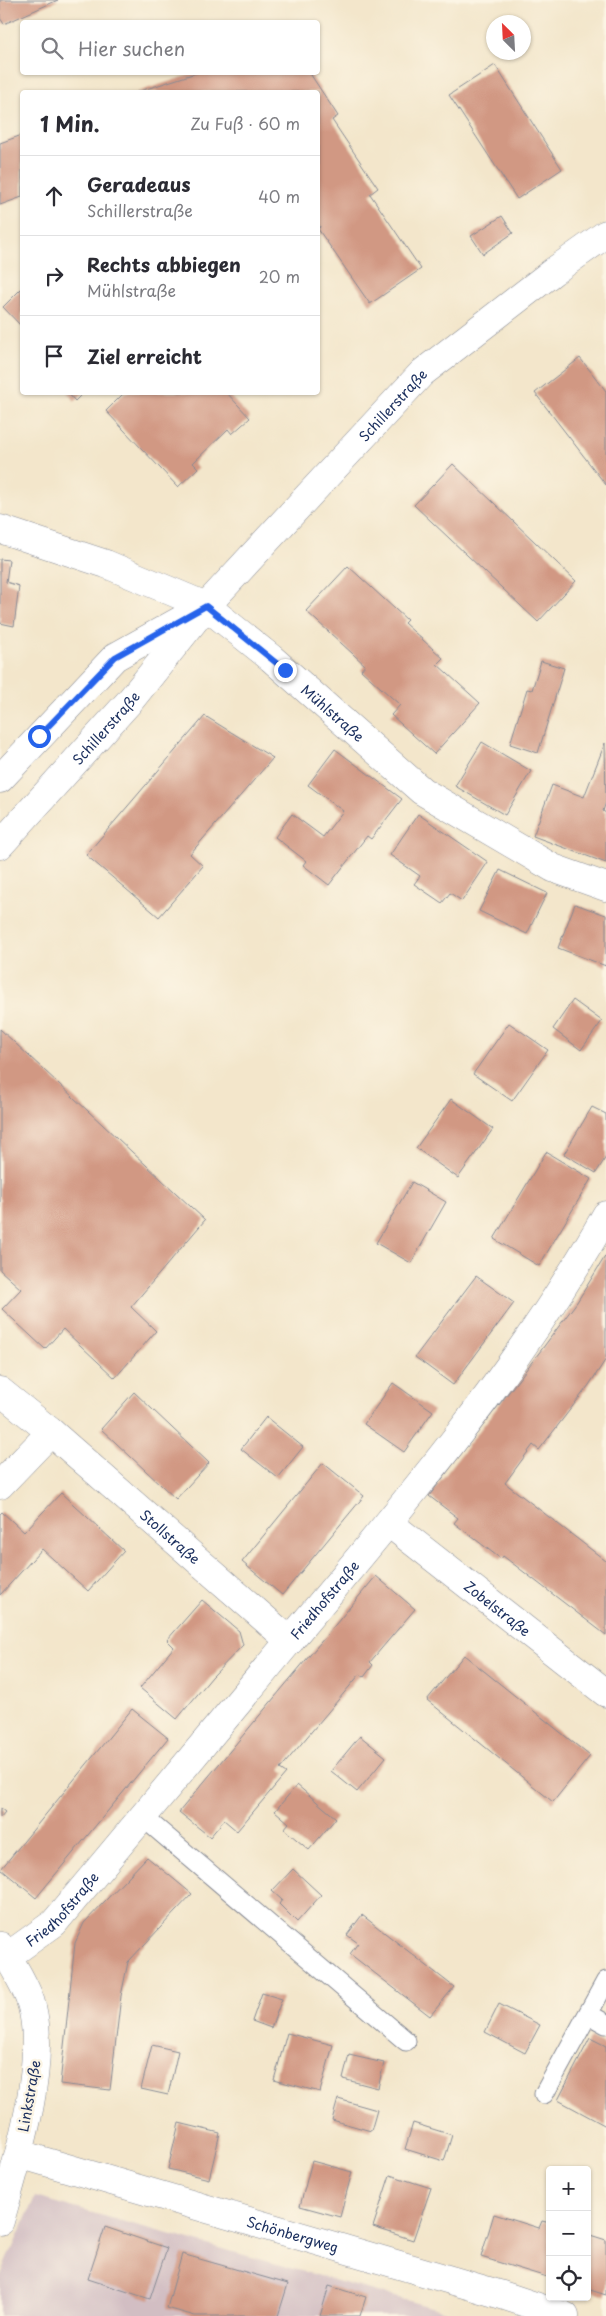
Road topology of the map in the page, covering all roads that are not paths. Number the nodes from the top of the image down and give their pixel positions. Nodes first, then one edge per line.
1 (606, 234) edge
2 (0, 529) edge
3 (206, 606) junction
4 (0, 779) edge
5 (0, 845) edge
6 (606, 887) edge
7 (606, 1215) edge
8 (0, 1390) edge
9 (51, 1432) junction
10 (0, 1485) edge
11 (389, 1523) junction
12 (290, 1641) junction
13 (606, 1693) edge
14 (143, 1817) junction
15 (4, 1951) edge
16 (606, 1981) edge
17 (588, 2014) junction
18 (606, 2024) edge
19 (406, 2041) dead end
20 (544, 2094) dead end
21 (19, 2154) junction
22 (0, 2221) edge
23 (497, 2305) edge
24 (565, 2316) edge

1 - 3 street, Schillerstraße
2 - 3 street, Mühlstraße
3 - 4 street, Schillerstraße
3 - 5 street, Schillerstraße
3 - 6 street, Mühlstraße
7 - 11 street, Friedhofstraße
8 - 9 street, Stollstraße
9 - 10 street
9 - 12 street, Stollstraße
11 - 12 street, Friedhofstraße
11 - 13 street, Zobelstraße
12 - 14 street, Friedhofstraße
14 - 15 street, Friedhofstraße
14 - 19 lane
15 - 21 street, Linkstraße
16 - 17 lane
17 - 18 lane
17 - 20 lane
21 - 22 street, Linkstraße
21 - 23 street, Schönbergweg
23 - 24 street, Schönbergweg

